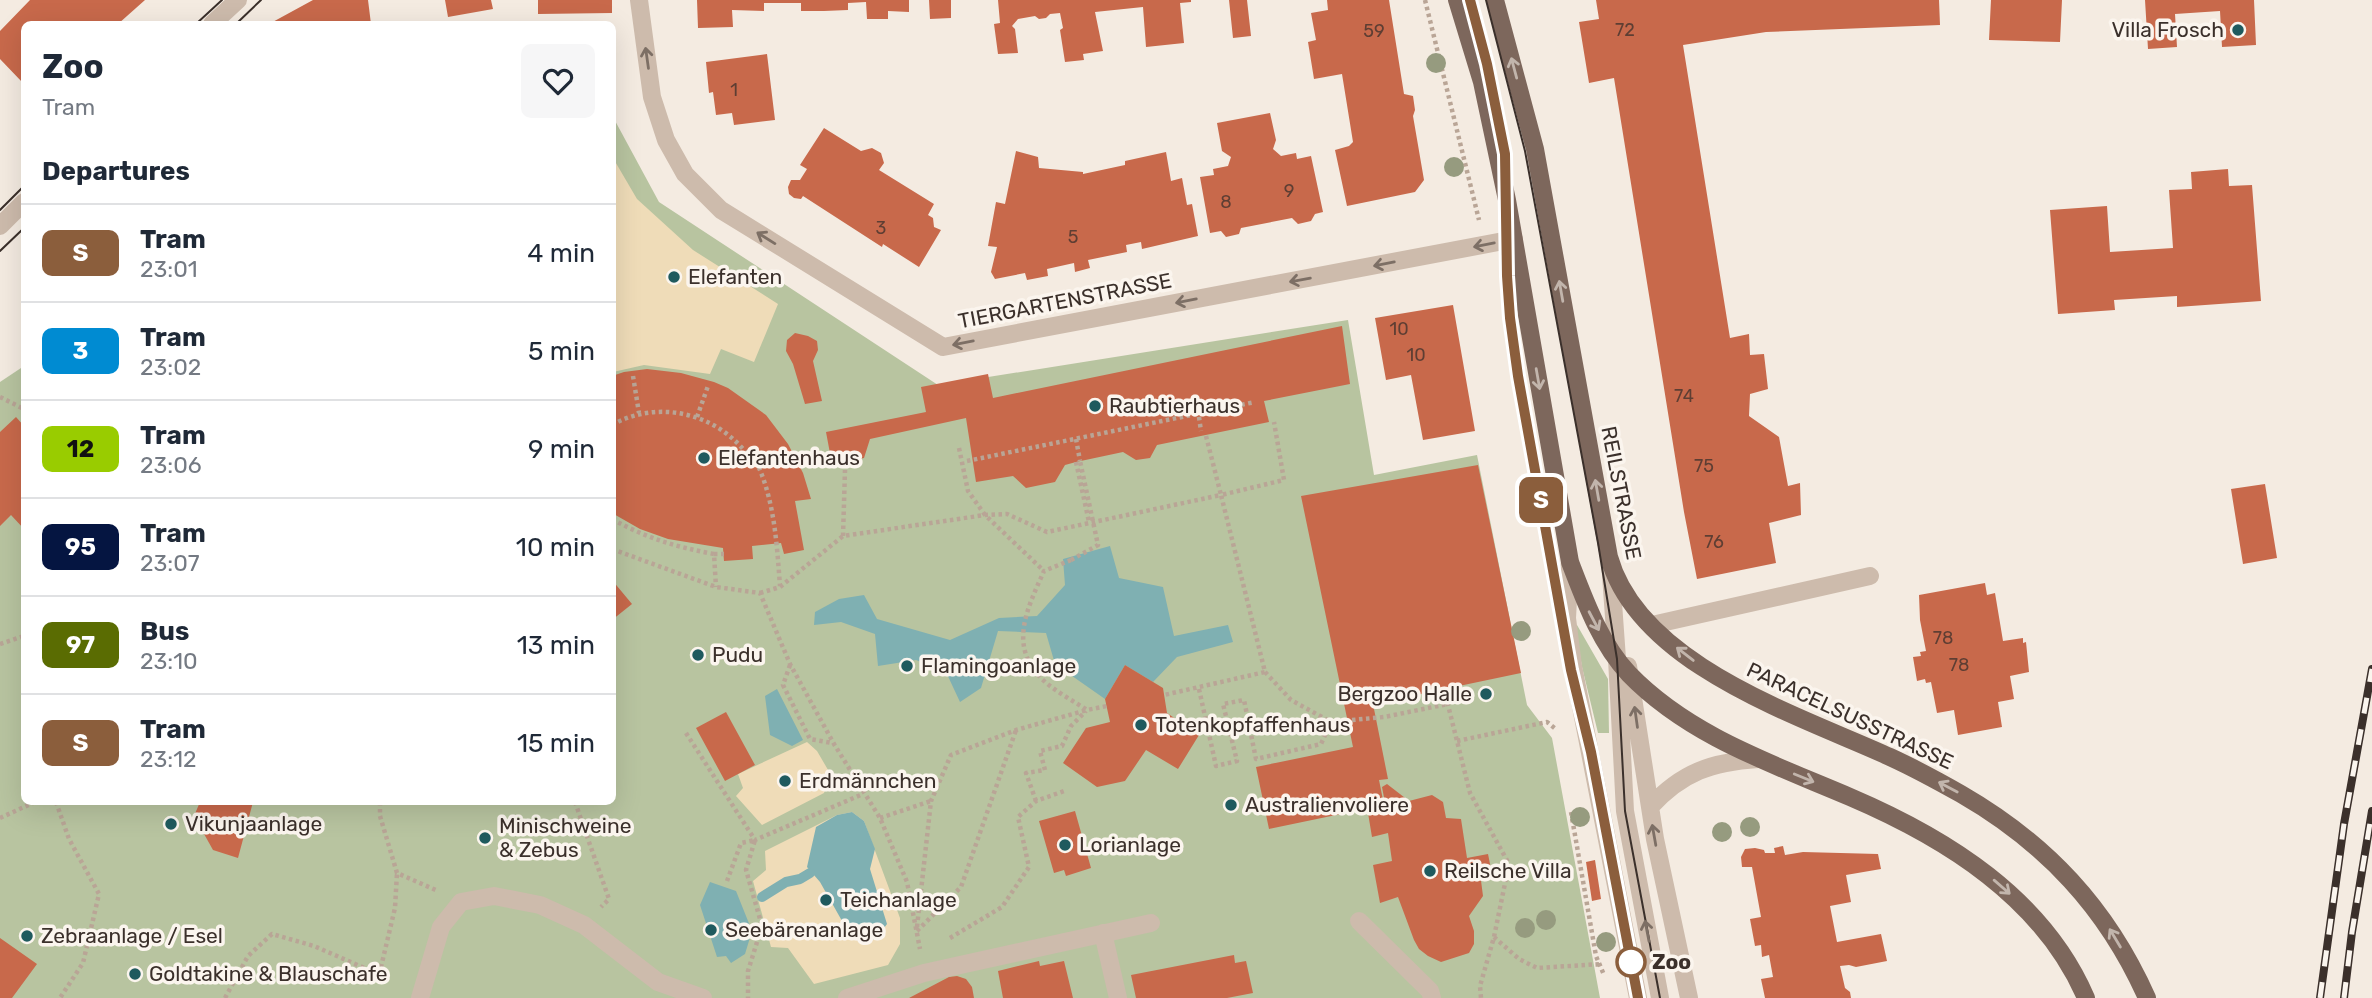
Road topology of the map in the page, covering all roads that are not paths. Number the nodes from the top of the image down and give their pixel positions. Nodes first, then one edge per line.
1 (238, 0) edge
2 (639, 0) edge
3 (1457, 0) edge
4 (1495, 0) edge
5 (215, 21) edge
6 (21, 205) edge
7 (0, 226) edge
8 (1514, 239) junction
9 (1570, 562) junction
10 (1611, 563) junction
11 (1870, 576) dead end
12 (1652, 625) junction
13 (1617, 659) junction
14 (1629, 674) junction
15 (1758, 759) junction
16 (1650, 807) junction
17 (1359, 921) dead end
18 (1151, 923) dead end
19 (1103, 933) junction
20 (420, 998) edge
21 (703, 998) edge
22 (847, 998) edge
23 (1118, 998) edge
24 (1432, 998) edge
25 (1637, 998) edge
26 (1660, 998) edge
27 (1689, 998) edge
28 (2086, 998) edge
29 (2147, 998) edge

1 - 5 street
8 -> 2 street, TIERGARTENSTRASSE
3 - 8 main road
10 -> 4 main road, REILSTRASSE
6 - 7 street
8 -> 9 main road
9 -> 13 main road
9 - 25 street
10 - 12 main road, PARACELSUSSTRASSE
10 - 13 street
10 - 14 street, REILSTRASSE
11 - 12 street
29 -> 12 main road, PARACELSUSSTRASSE
13 - 14 main road
26 -> 13 street
14 - 15 main road
16 -> 14 street, REILSTRASSE
15 - 16 street
15 -> 28 main road
27 -> 16 street, REILSTRASSE
17 - 24 street
18 - 19 street
19 - 22 street
19 - 23 street
20 - 21 street

